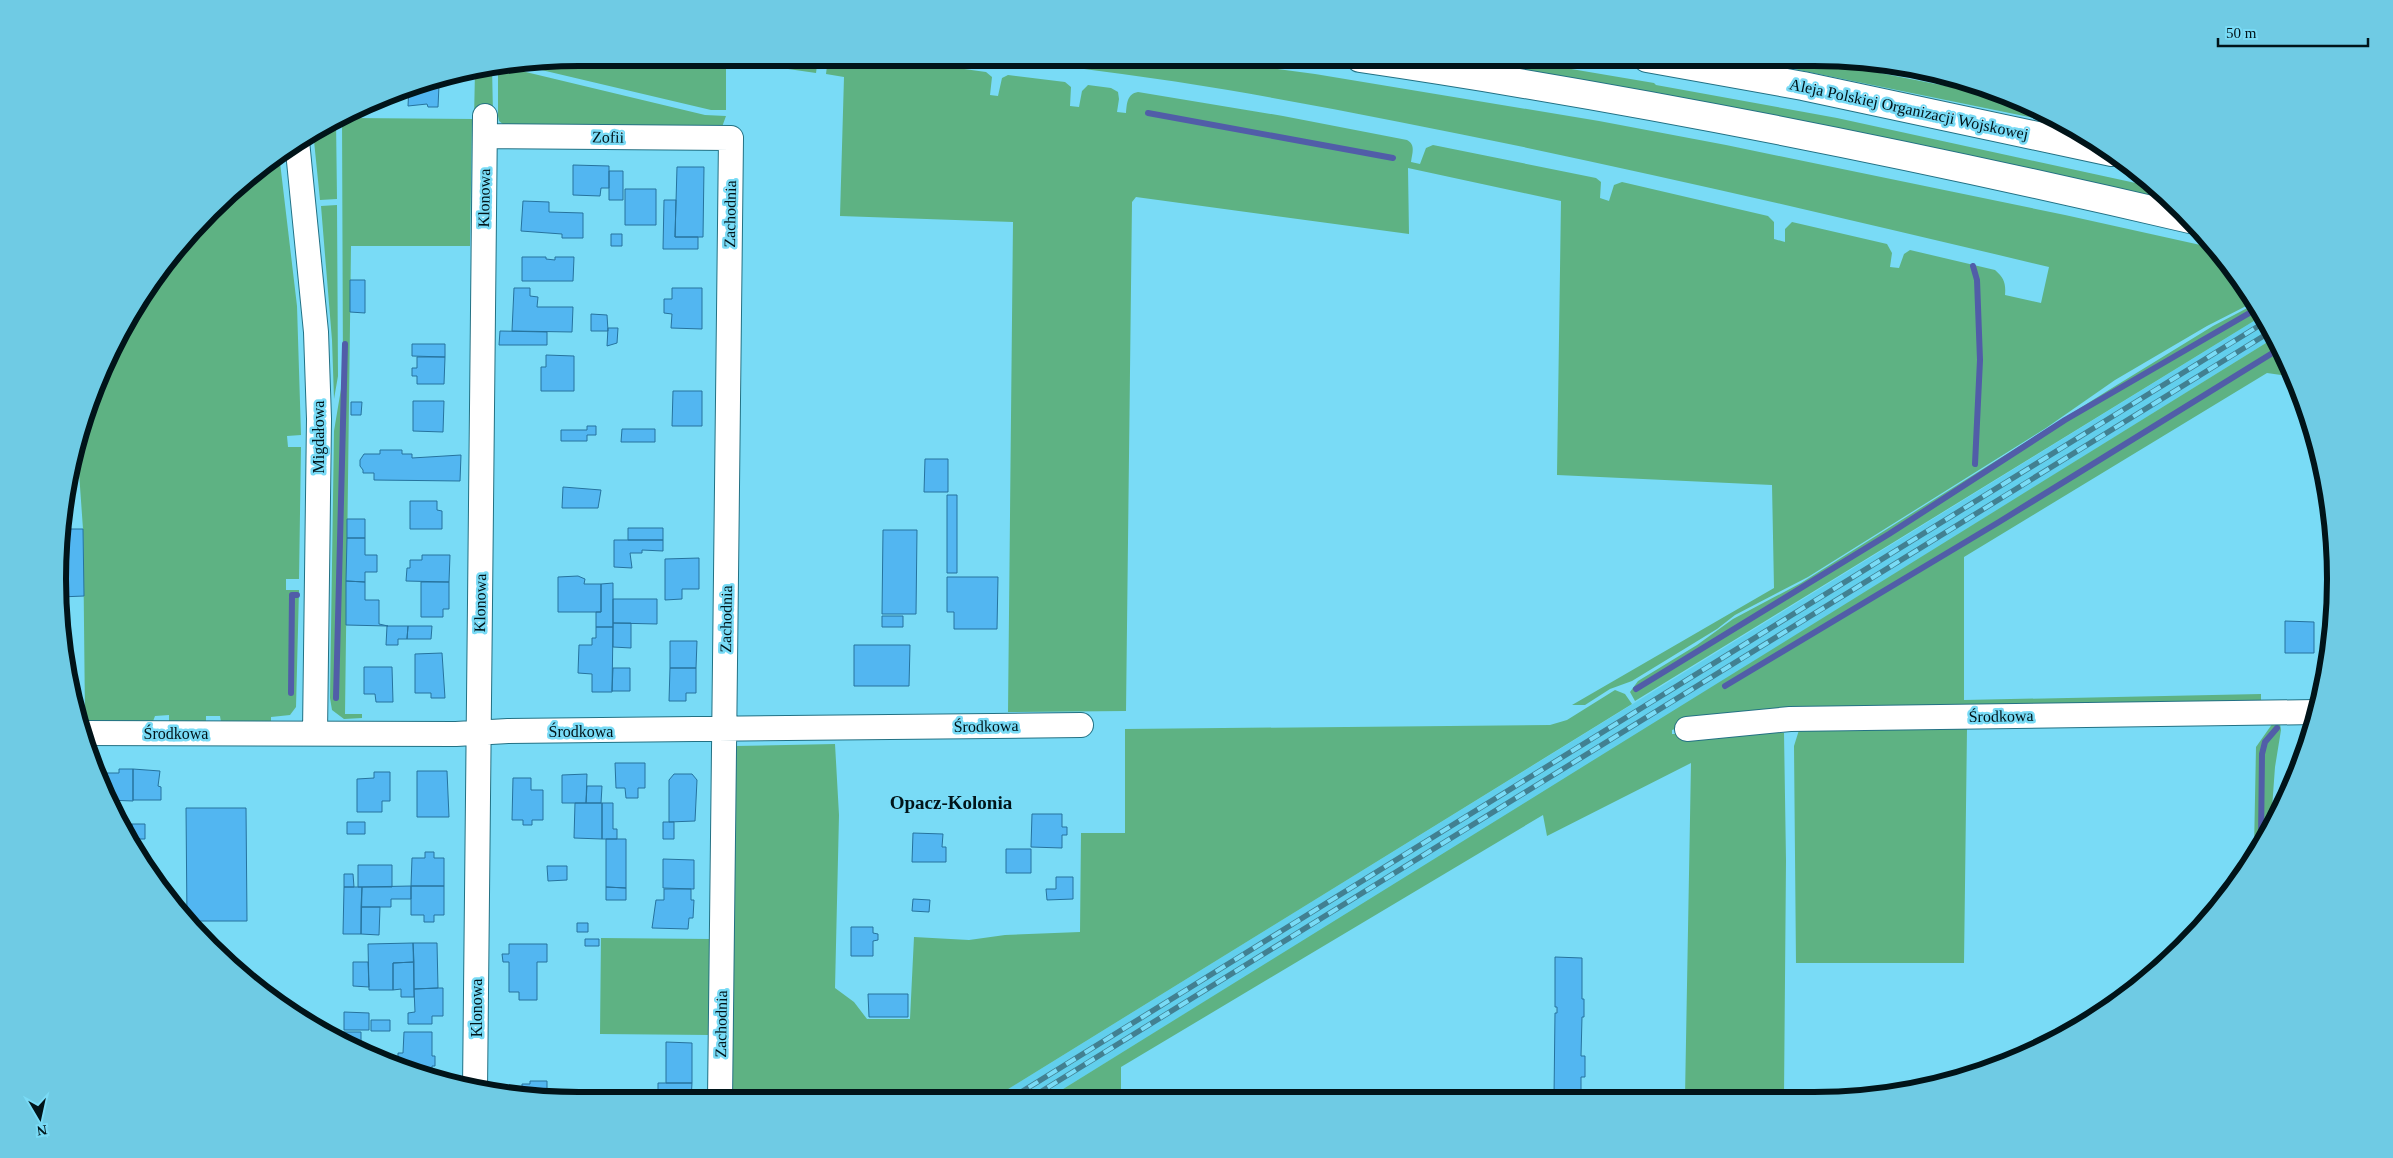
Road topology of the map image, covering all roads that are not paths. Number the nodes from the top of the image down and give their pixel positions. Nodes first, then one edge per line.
1 (1406, 66) edge
2 (1691, 66) edge
3 (485, 126) joint
4 (731, 138) joint
5 (2090, 147) edge
6 (298, 151) edge
7 (2177, 216) edge
8 (2309, 712) edge
9 (1080, 725) dead end
10 (1687, 729) dead end
11 (724, 730) junction
12 (90, 733) edge
13 (315, 733) junction
14 (478, 733) junction
15 (476, 1081) edge
16 (720, 1092) edge

1 - 7 highway
2 - 5 highway, Aleja Polskiej Organizacji Wojskowej
3 - 4 street, Zofii
3 - 14 street, Klonowa
4 - 11 street, Zachodnia
6 - 13 street, Migdałowa
8 - 10 street, Środkowa
9 - 11 street, Środkowa
11 - 14 street, Środkowa
11 - 16 street, Zachodnia
12 - 13 street, Środkowa
13 - 14 street, Środkowa
14 - 15 street, Klonowa

